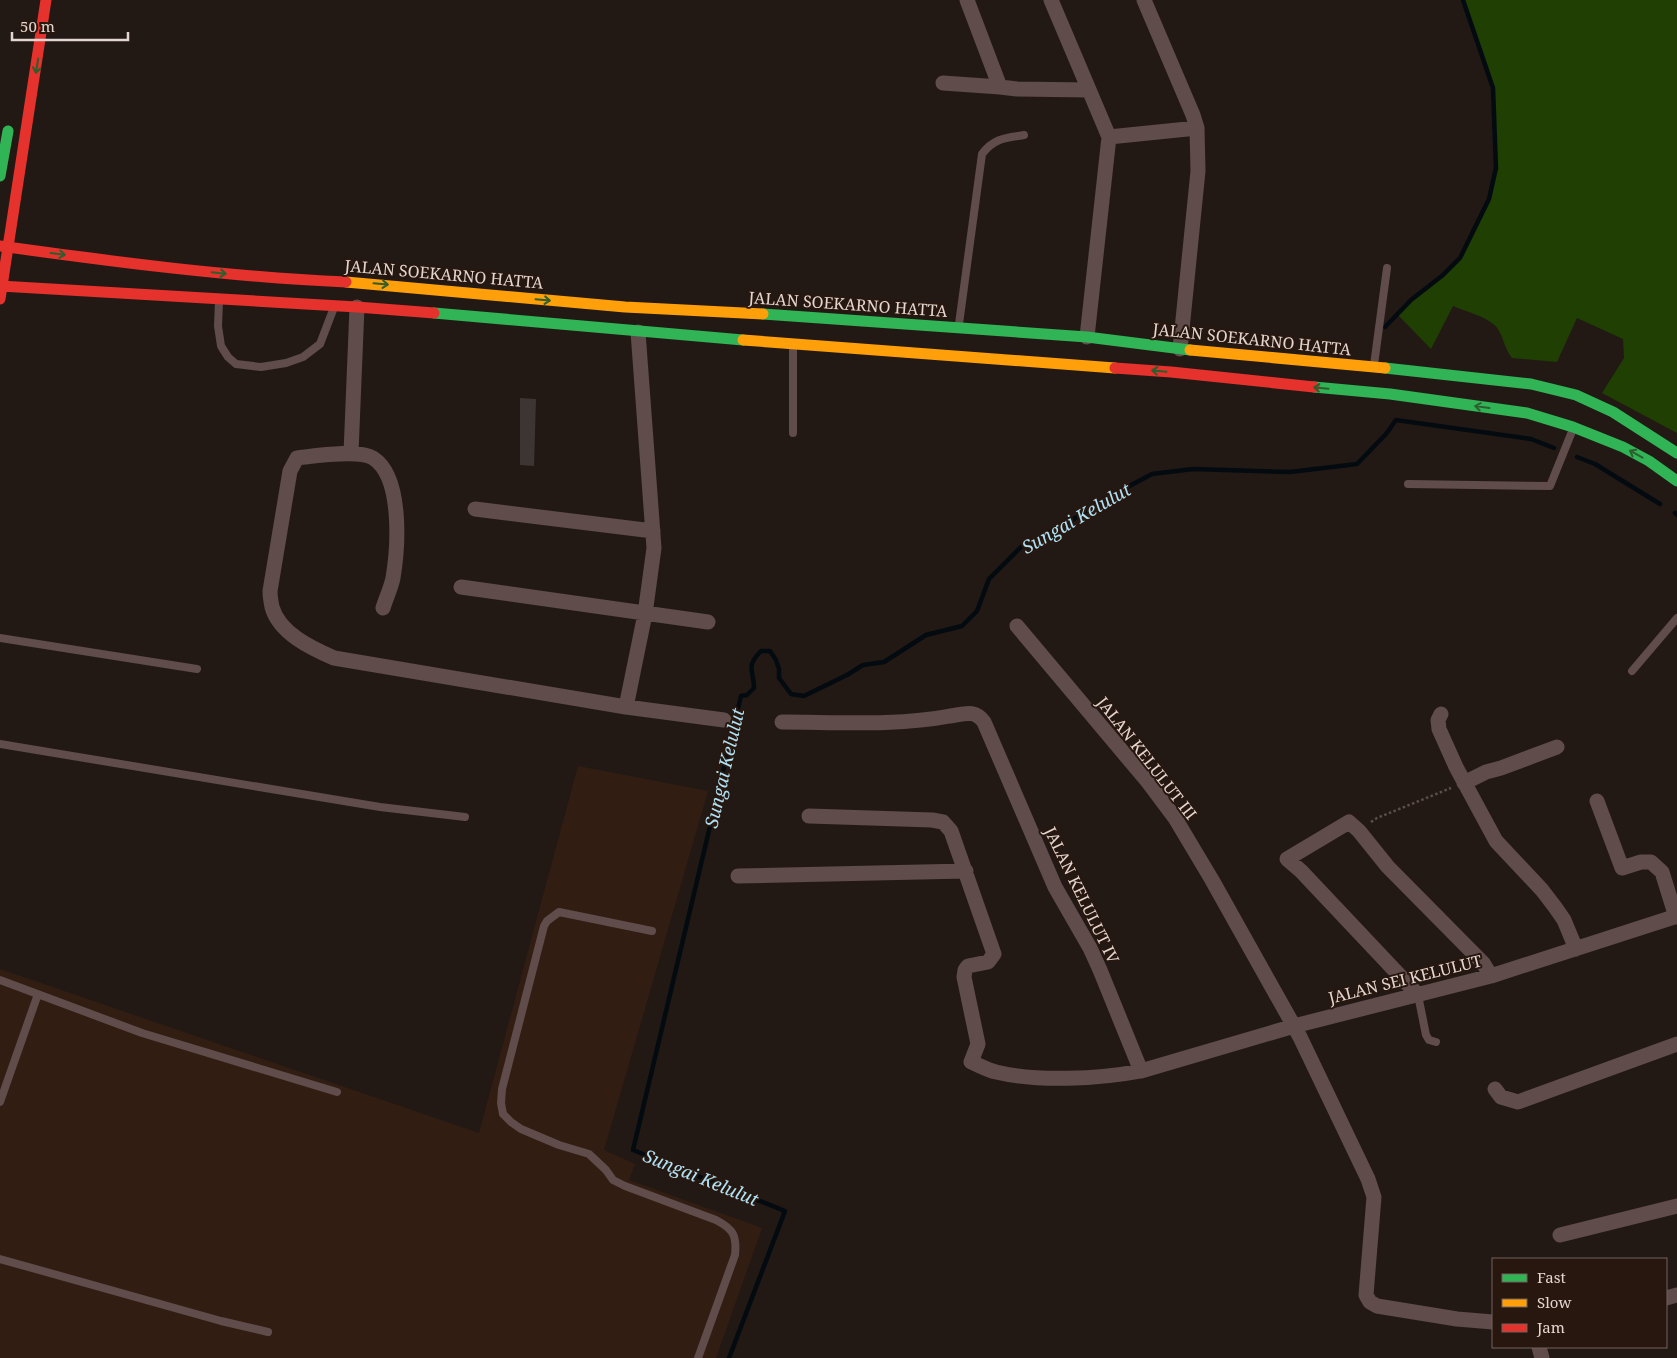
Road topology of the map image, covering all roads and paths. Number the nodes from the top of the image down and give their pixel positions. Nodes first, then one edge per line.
1 (46, 0) edge
2 (967, 0) edge
3 (1052, 0) edge
4 (1144, 0) edge
5 (943, 83) dead end
6 (1000, 87) junction
7 (1089, 90) junction
8 (10, 120) dead end
9 (1196, 128) junction
10 (1024, 134) dead end
11 (1109, 137) junction
12 (0, 176) edge
13 (5, 247) edge
14 (1387, 268) dead end
15 (1, 286) edge
16 (0, 299) edge
17 (219, 299) junction
18 (334, 306) junction
19 (357, 307) junction
20 (958, 328) junction
21 (638, 332) junction
22 (852, 334) junction
23 (1087, 337) junction
24 (793, 344) junction
25 (1180, 349) junction
26 (1373, 368) junction
27 (1573, 427) junction
28 (793, 433) dead end
29 (1677, 453) edge
30 (351, 454) junction
31 (1677, 481) edge
32 (1408, 484) dead end
33 (475, 509) dead end
34 (653, 531) junction
35 (461, 587) dead end
36 (383, 608) dead end
37 (645, 614) junction
38 (1677, 618) edge
39 (708, 622) dead end
40 (1018, 626) dead end
41 (0, 638) edge
42 (196, 669) dead end
43 (1632, 671) dead end
44 (626, 708) junction
45 (1441, 714) dead end
46 (724, 720) dead end
47 (782, 722) dead end
48 (0, 744) edge
49 (1557, 747) dead end
50 (1464, 783) junction
51 (1597, 801) dead end
52 (809, 816) dead end
53 (465, 817) dead end
54 (1354, 827) junction
55 (966, 871) junction
56 (738, 876) dead end
57 (1676, 916) edge
58 (652, 931) dead end
59 (1576, 949) junction
60 (1491, 976) junction
61 (0, 980) edge
62 (38, 994) junction
63 (1418, 995) junction
64 (1294, 1026) junction
65 (1436, 1042) dead end
66 (1677, 1044) edge
67 (1141, 1072) junction
68 (1495, 1089) dead end
69 (337, 1092) dead end
70 (0, 1102) edge
71 (1677, 1206) edge
72 (1560, 1236) dead end
73 (0, 1259) edge
74 (1492, 1322) edge
75 (268, 1332) dead end
76 (698, 1358) edge

1 -> 13 main road
2 - 6 street
3 - 7 street
4 - 9 street
5 - 6 street
6 - 7 street
7 - 11 street
8 - 12 main road
9 - 11 street
9 - 25 street
10 - 20 lane
11 - 23 street
13 - 15 main road
13 -> 22 main road, JALAN SOEKARNO HATTA
14 - 26 lane
15 - 16 main road
15 - 17 main road, JALAN SOEKARNO HATTA
17 - 18 main road, JALAN SOEKARNO HATTA
17 - 18 lane
18 - 19 main road, JALAN SOEKARNO HATTA
19 - 21 main road, JALAN SOEKARNO HATTA
19 - 30 street
20 - 22 main road, JALAN SOEKARNO HATTA
20 - 23 main road, JALAN SOEKARNO HATTA
21 - 24 main road, JALAN SOEKARNO HATTA
21 - 34 street
22 - 24 main road, JALAN SOEKARNO HATTA
27 -> 22 main road, JALAN SOEKARNO HATTA
23 - 25 main road, JALAN SOEKARNO HATTA
24 - 28 lane
25 - 26 main road, JALAN SOEKARNO HATTA
26 - 29 main road, JALAN SOEKARNO HATTA
31 -> 27 main road, JALAN SOEKARNO HATTA
27 - 32 lane
30 - 36 street
30 - 44 street
33 - 34 street
34 - 37 street
35 - 37 street
37 - 39 street
37 - 44 street
38 - 43 lane
40 - 64 street, JALAN KELULUT III
41 - 42 lane
44 - 46 street
45 - 50 street
47 - 67 street, JALAN KELULUT IV
48 - 53 lane
49 - 50 street
50 - 54 path
50 - 59 street
51 - 57 street
52 - 55 street
54 - 60 street
54 - 63 street
55 - 56 street
55 - 67 street, JALAN SEI KELULUT
57 - 59 street, JALAN SEI KELULUT
58 - 76 lane
59 - 60 street, JALAN SEI KELULUT
60 - 63 street, JALAN SEI KELULUT
61 - 62 lane
62 - 69 lane
62 - 70 lane
63 - 64 street, JALAN SEI KELULUT
63 - 65 lane
64 - 67 street, JALAN SEI KELULUT
64 - 74 street, JALAN KELULUT III
66 - 68 street
71 - 72 street
73 - 75 lane

